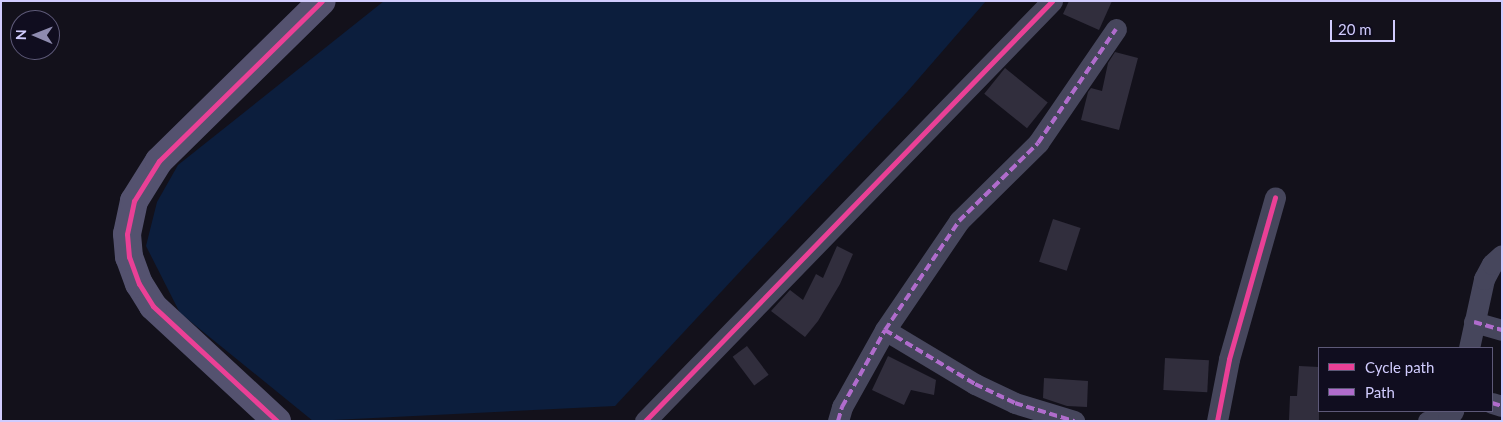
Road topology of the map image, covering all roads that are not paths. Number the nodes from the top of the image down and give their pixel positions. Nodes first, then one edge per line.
1 (322, 1) edge
2 (1052, 1) edge
3 (1116, 29) dead end
4 (1275, 197) dead end
5 (1502, 255) edge
6 (1474, 322) junction
7 (886, 330) junction
8 (1502, 330) edge
9 (1468, 347) edge
10 (1452, 412) edge
11 (278, 421) edge
12 (645, 421) edge
13 (838, 421) edge
14 (1074, 421) edge
15 (1217, 421) edge
16 (1428, 421) edge

1 - 11 street
2 - 12 street
3 - 7 street
4 - 15 street
5 - 6 street
6 - 8 street
6 - 9 street
7 - 13 street
7 - 14 street
10 - 16 street

